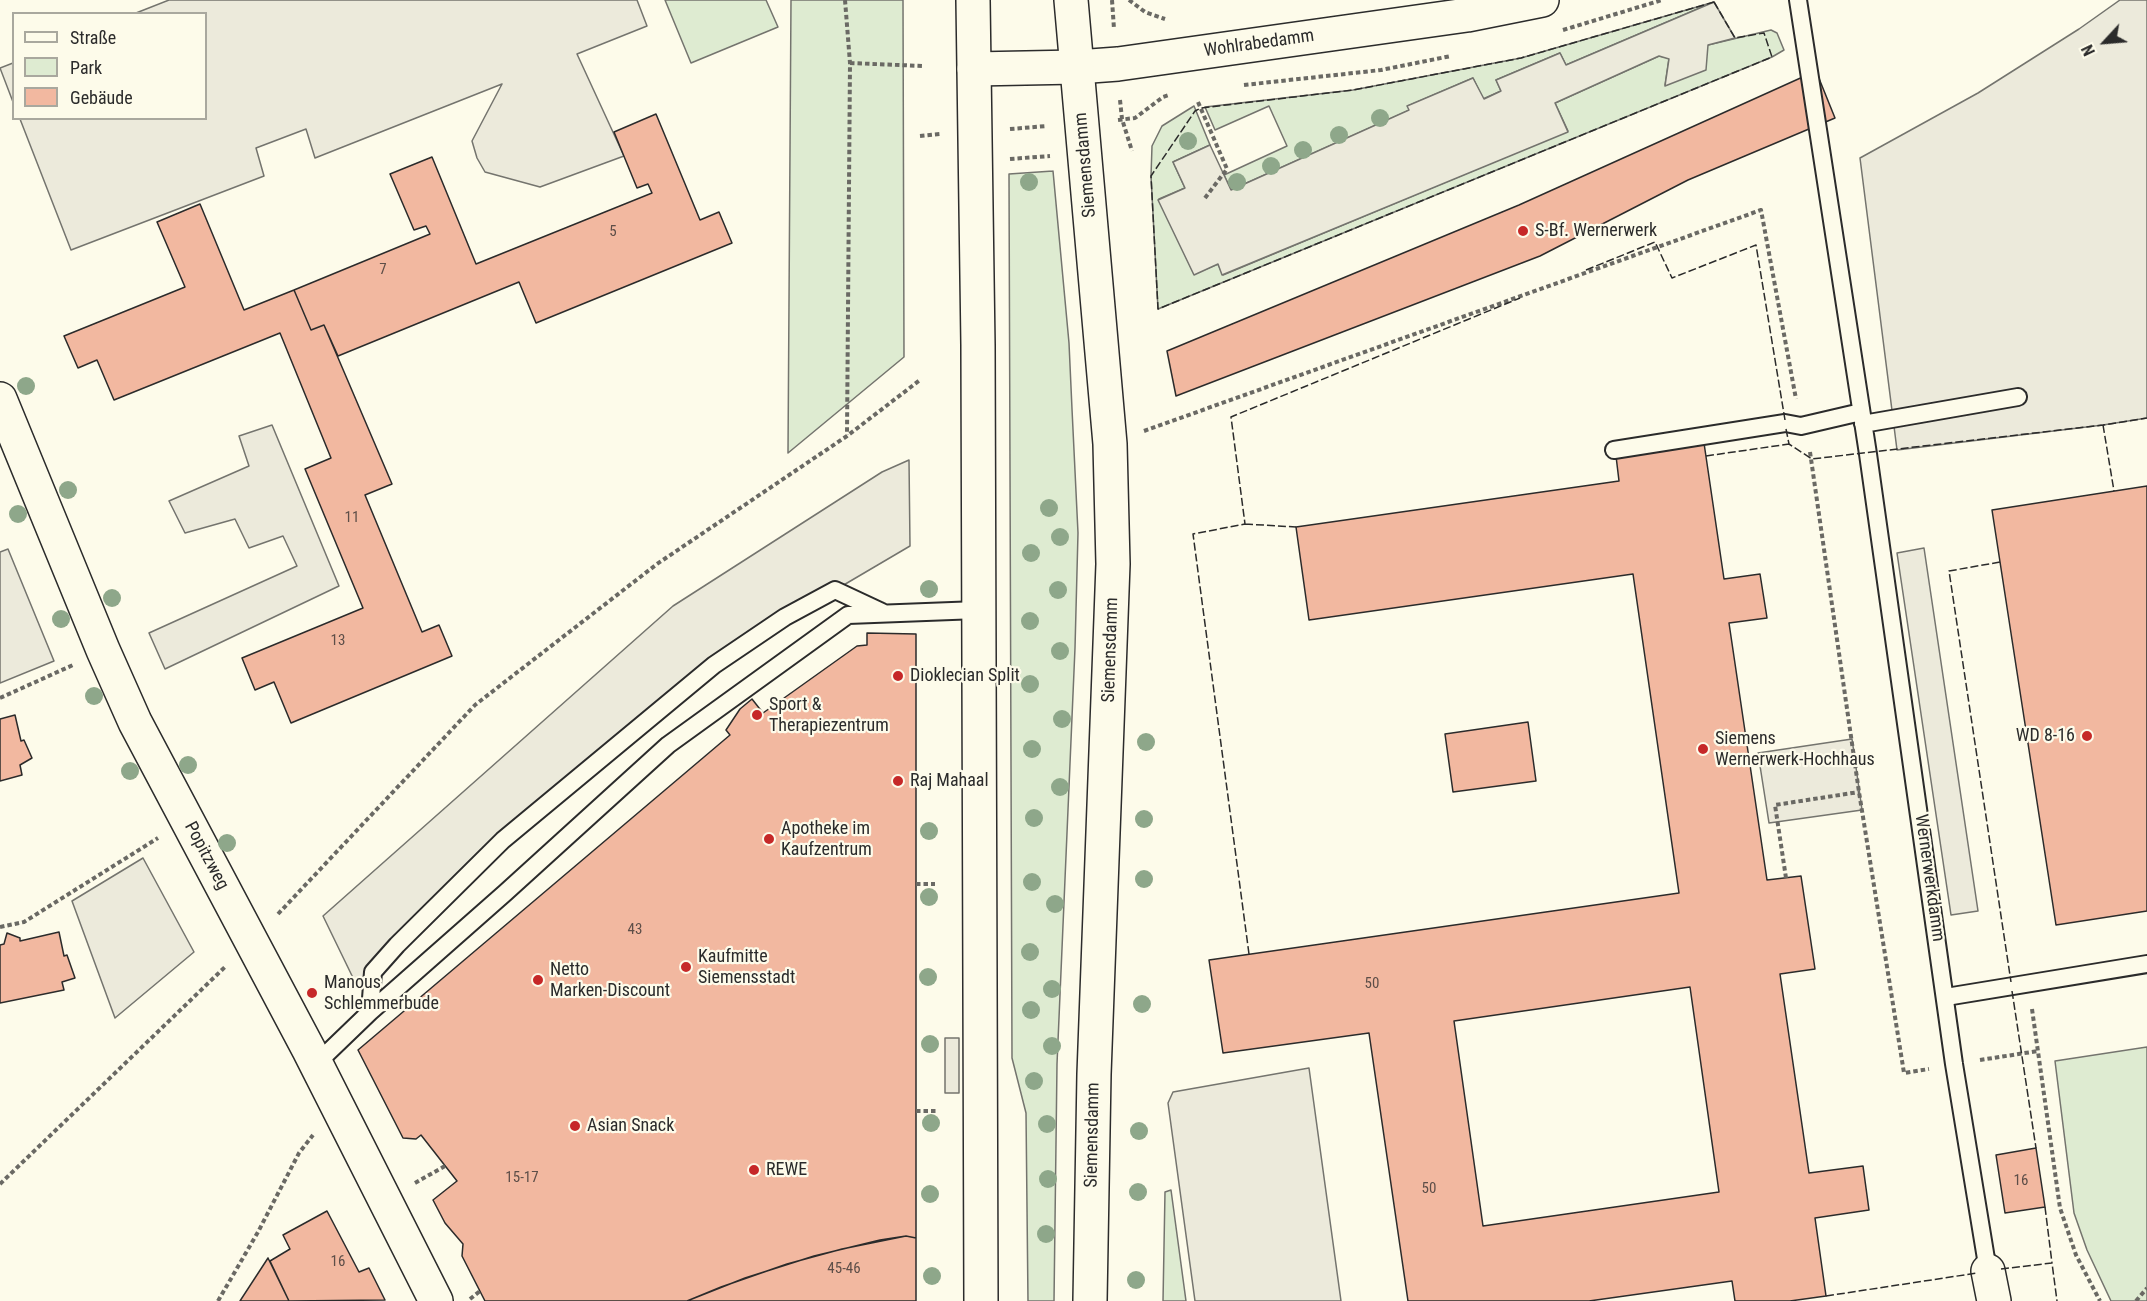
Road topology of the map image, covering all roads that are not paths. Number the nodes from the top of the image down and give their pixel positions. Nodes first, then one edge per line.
1 (973, 0) edge
2 (1071, 0) edge
3 (1542, 0) edge
4 (1798, 0) edge
5 (1077, 67) junction
6 (974, 69) junction
7 (2018, 397) dead end
8 (0, 399) edge
9 (1862, 418) junction
10 (1614, 450) dead end
11 (978, 610) junction
12 (886, 614) junction
13 (2147, 964) edge
14 (1946, 998) junction
15 (370, 1011) junction
16 (316, 1064) junction
17 (1991, 1286) edge
18 (436, 1301) edge
19 (981, 1301) edge
20 (1090, 1301) edge

1 - 6 main road
2 - 5 main road, Siemensdamm
3 - 5 main road, Wohlrabedamm
4 - 9 lane, Wernerwerkdamm
5 - 6 main road, Wohlrabedamm
5 - 20 main road, Siemensdamm
6 - 11 main road
7 - 9 lane
8 - 16 main road, Popitzweg
9 - 10 lane
9 - 14 lane, Wernerwerkdamm
11 - 12 lane
11 - 19 main road
12 - 15 lane
12 - 15 lane
13 - 14 lane
14 - 17 lane, Wernerwerkdamm
15 - 16 lane
16 - 18 main road, Popitzweg

